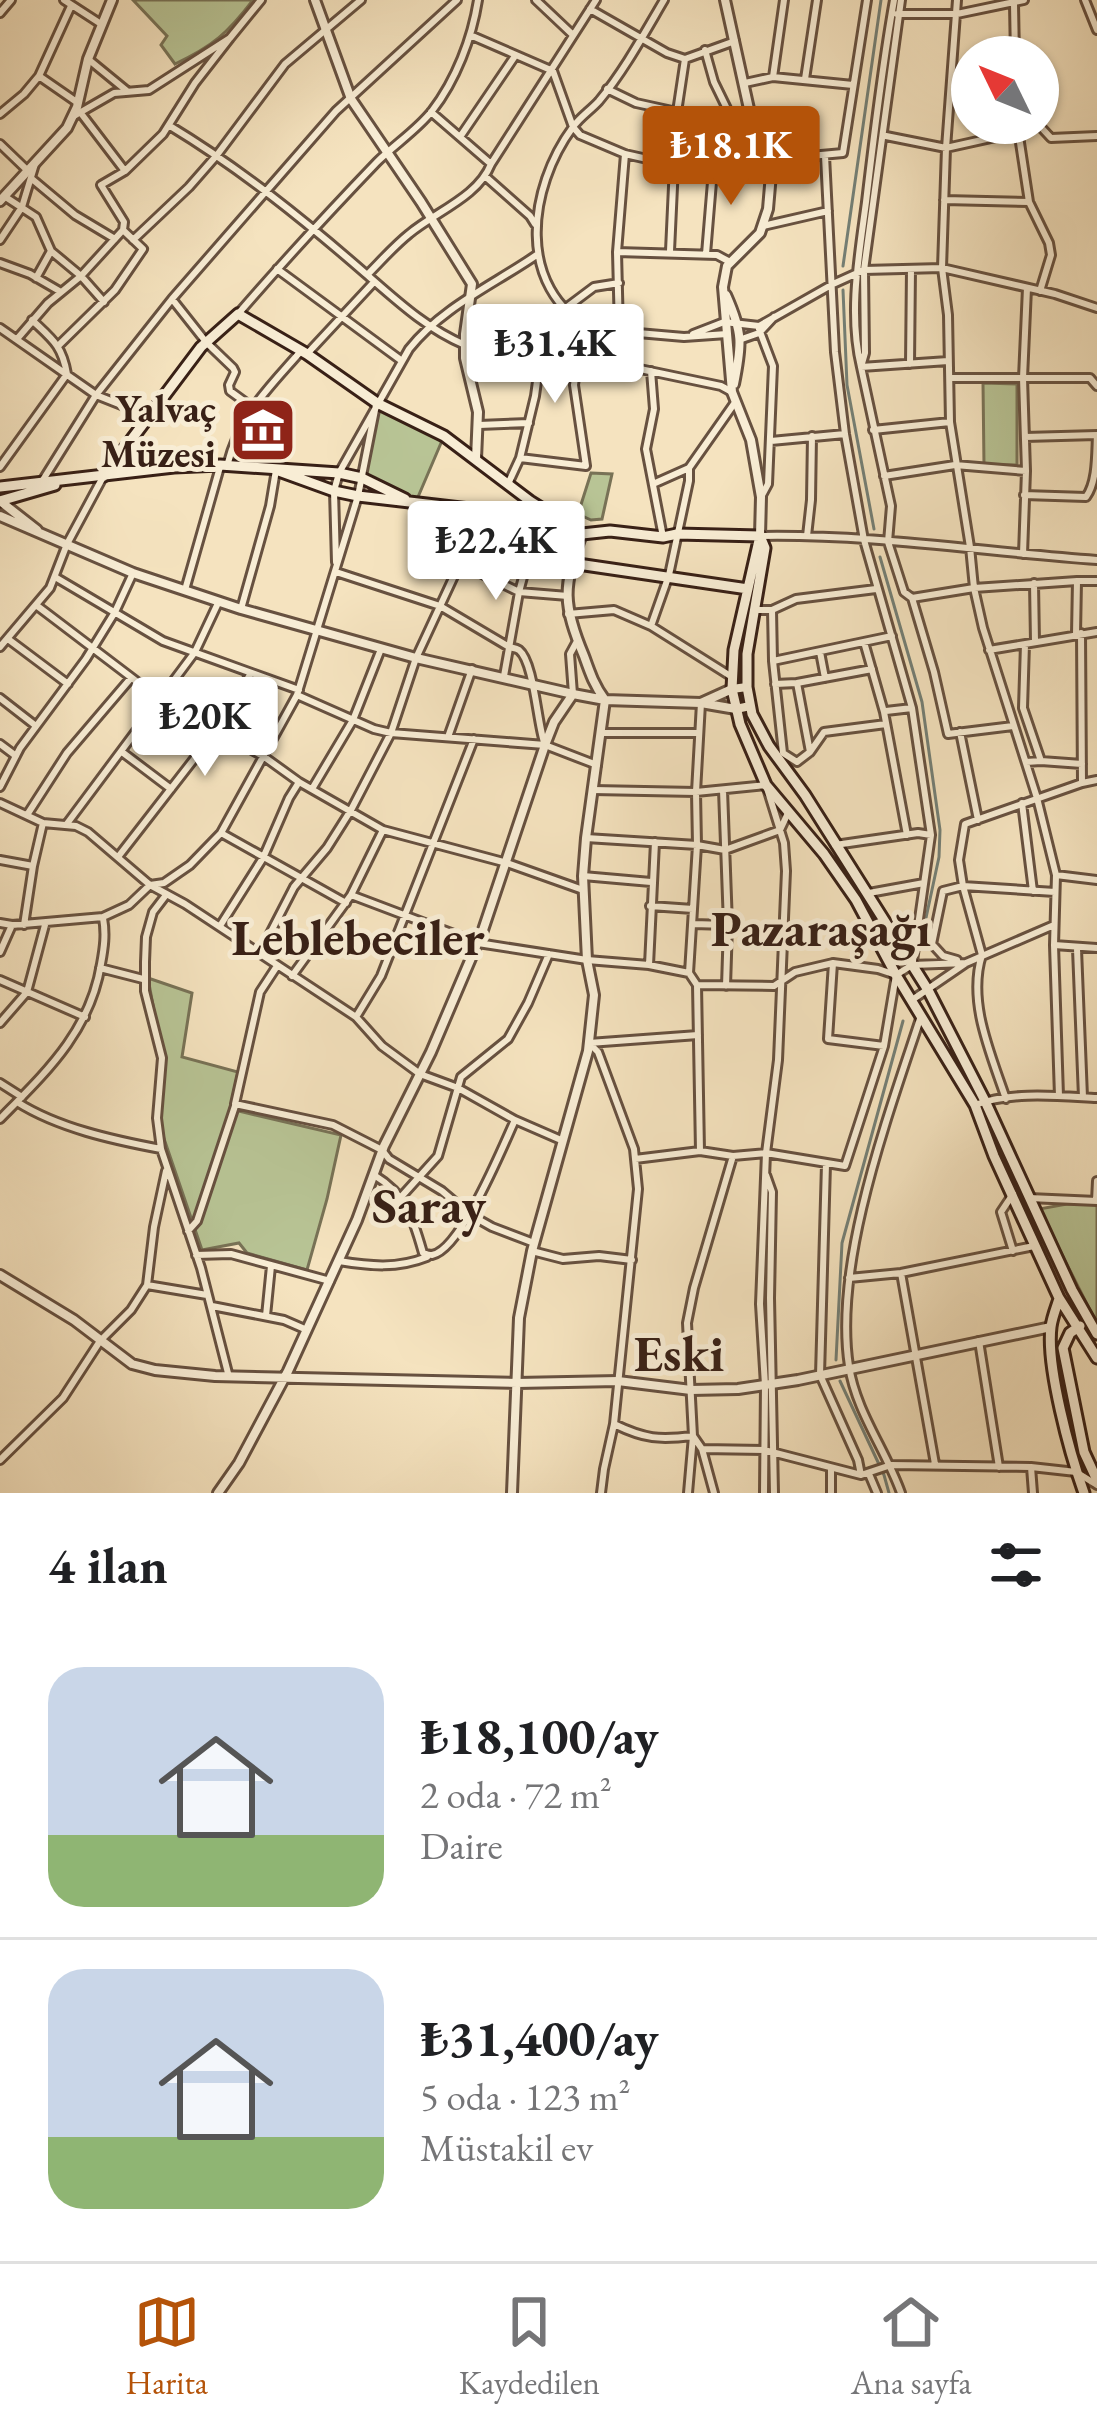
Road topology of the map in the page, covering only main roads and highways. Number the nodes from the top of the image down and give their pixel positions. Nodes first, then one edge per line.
1 (276, 470) junction
2 (104, 476) junction
3 (38, 486) junction
4 (0, 487) edge
5 (0, 501) edge
6 (415, 504) junction
7 (760, 536) junction
8 (748, 589) junction
9 (786, 770) junction
10 (766, 784) junction
11 (805, 795) junction
12 (788, 813) junction
13 (980, 1103) junction
14 (1072, 1290) junction
15 (1059, 1298) junction
16 (1090, 1320) junction
17 (1077, 1328) junction
18 (1097, 1334) edge
19 (1097, 1358) edge
20 (1097, 1482) edge
21 (1084, 1493) edge

1 - 2 main road
1 - 6 main road
1 - 6 main road
2 - 3 main road
2 - 7 main road
3 - 4 main road
3 - 5 main road
6 - 8 main road
7 - 8 main road
7 - 9 main road
8 - 10 main road
9 - 10 main road
9 - 11 main road
10 - 12 main road
11 - 12 main road
11 - 13 main road
12 - 13 main road
13 - 14 main road
13 - 15 main road
14 - 15 main road
14 - 16 main road
15 - 17 main road
15 - 21 main road
16 - 17 main road
16 - 18 main road
17 - 19 main road
17 - 20 main road

